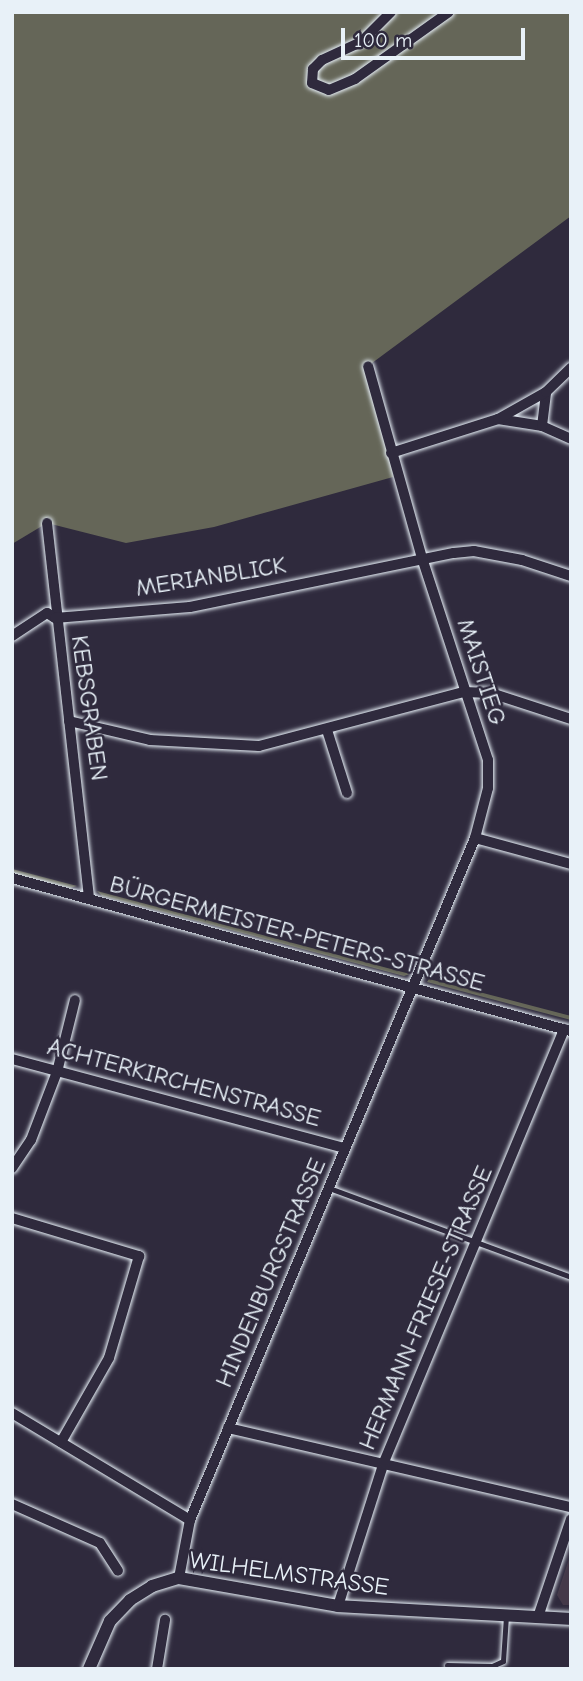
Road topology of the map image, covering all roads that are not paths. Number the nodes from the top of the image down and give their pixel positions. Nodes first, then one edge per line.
1 (391, 12) edge
2 (449, 12) edge
3 (368, 366) dead end
4 (571, 368) edge
5 (546, 392) junction
6 (498, 419) junction
7 (542, 426) junction
8 (571, 439) edge
9 (391, 453) junction
10 (47, 523) dead end
11 (422, 558) junction
12 (571, 576) edge
13 (55, 618) junction
14 (12, 636) edge
15 (464, 692) junction
16 (571, 719) edge
17 (69, 721) junction
18 (327, 730) junction
19 (347, 793) dead end
20 (475, 838) junction
21 (571, 864) edge
22 (12, 878) edge
23 (89, 898) junction
24 (414, 987) junction
25 (75, 1000) dead end
26 (567, 1030) edge
27 (12, 1059) edge
28 (57, 1072) junction
29 (345, 1148) junction
30 (12, 1168) edge
31 (329, 1188) junction
32 (12, 1217) edge
33 (476, 1243) junction
34 (571, 1277) edge
35 (12, 1413) edge
36 (228, 1428) junction
37 (61, 1442) junction
38 (384, 1462) junction
39 (12, 1504) edge
40 (571, 1507) edge
41 (571, 1519) edge
42 (190, 1520) junction
43 (118, 1571) dead end
44 (179, 1578) junction
45 (338, 1606) junction
46 (506, 1616) junction
47 (538, 1617) junction
48 (571, 1619) edge
49 (165, 1620) dead end
50 (447, 1665) dead end
51 (89, 1669) edge
52 (157, 1669) edge

1 - 2 street
3 - 9 street, MAISTIEG
4 - 5 street
5 - 6 street
5 - 7 street
6 - 7 street
6 - 9 street
7 - 8 street
9 - 11 street, MAISTIEG
10 - 13 street, KEBSGRABEN
11 - 12 street, MERIANBLICK
11 - 13 street, MERIANBLICK
11 - 15 street, MAISTIEG
13 - 14 street, MERIANBLICK
13 - 17 street, KEBSGRABEN
15 - 16 street
15 - 18 street
15 - 20 street, MAISTIEG
17 - 18 street
17 - 23 street, KEBSGRABEN
18 - 19 street
20 - 21 street
20 - 24 street, MAISTIEG
22 - 23 street, BÜRGERMEISTER-PETERS-STRASSE
23 - 24 street, BÜRGERMEISTER-PETERS-STRASSE
24 - 26 street, BÜRGERMEISTER-PETERS-STRASSE
24 - 29 street, HINDENBURGSTRASSE
25 - 28 street
26 - 33 street, HERMANN-FRIESE-STRASSE
27 - 28 street, ACHTERKIRCHENSTRASSE
28 - 29 street, ACHTERKIRCHENSTRASSE
28 - 30 street
29 - 31 street, HINDENBURGSTRASSE
31 - 33 lane
31 - 36 street, HINDENBURGSTRASSE
32 - 37 street
33 - 34 lane
33 - 38 street, HERMANN-FRIESE-STRASSE
35 - 37 street
36 - 38 street
36 - 42 street, HINDENBURGSTRASSE
37 - 42 street
38 - 40 street
38 - 45 street, HERMANN-FRIESE-STRASSE
39 - 43 street
41 - 47 street
42 - 44 street, HINDENBURGSTRASSE
44 - 45 street, WILHELMSTRASSE
44 - 51 street, WILHELMSTRASSE
45 - 46 street, WILHELMSTRASSE
46 - 47 street, WILHELMSTRASSE
46 - 50 lane
47 - 48 street, WILHELMSTRASSE
49 - 52 street

